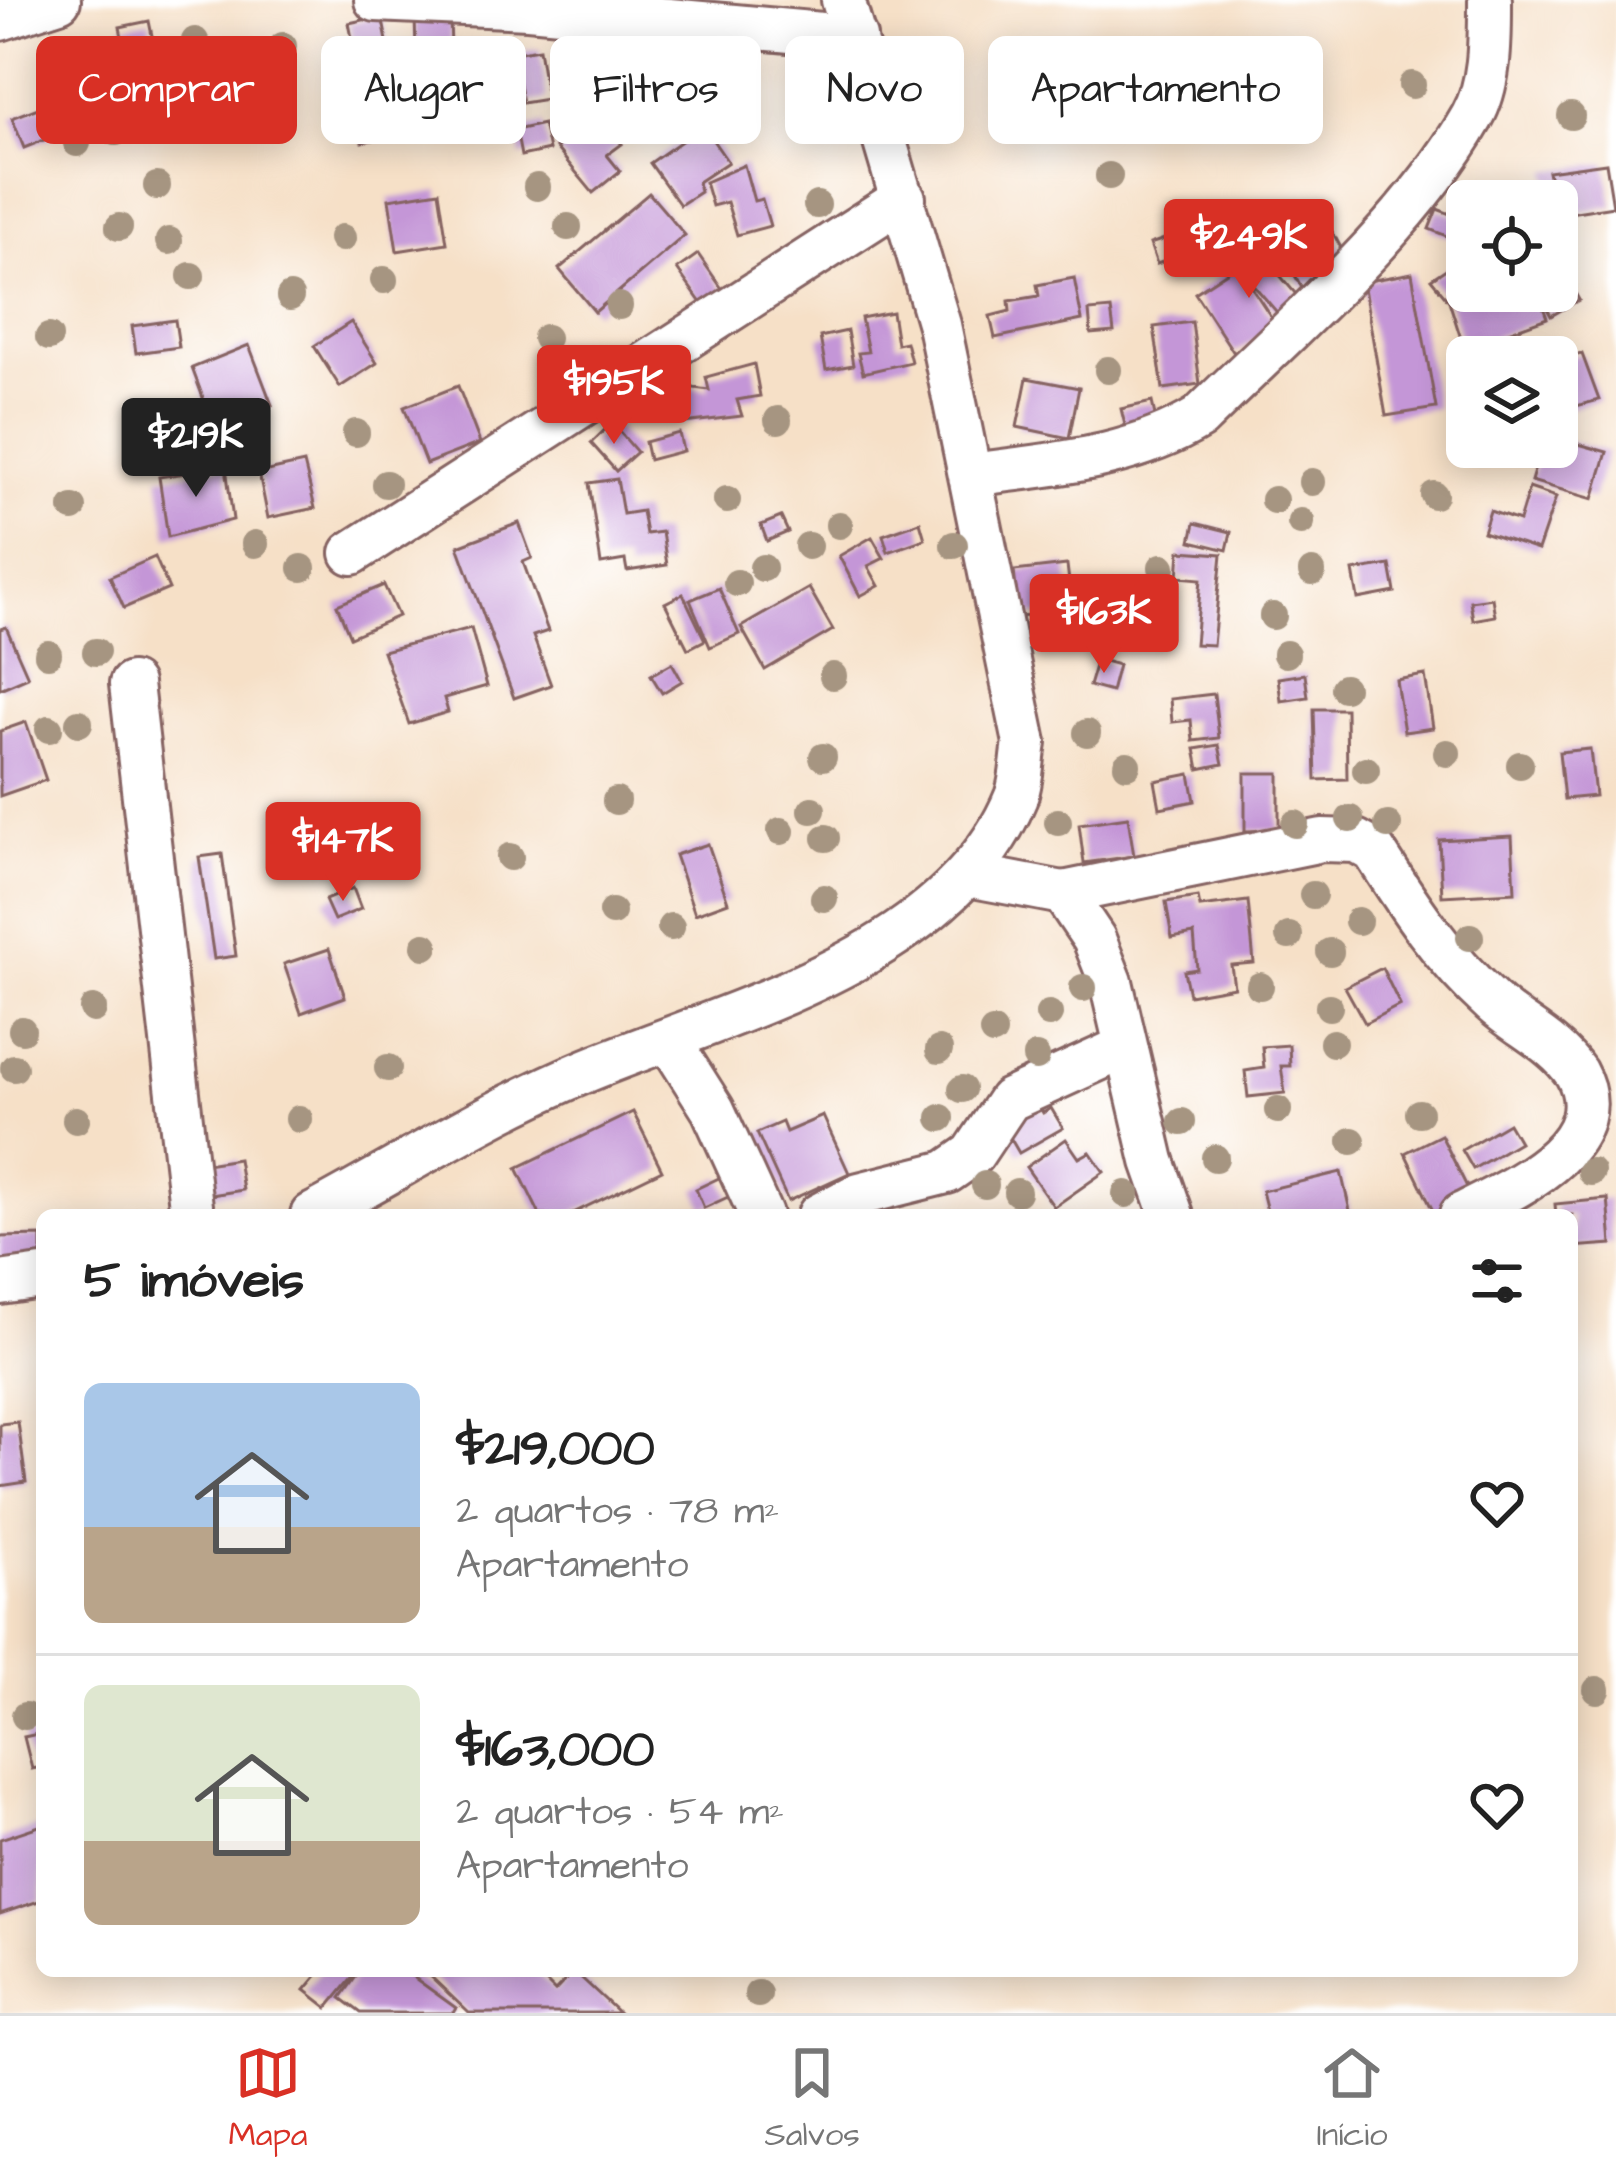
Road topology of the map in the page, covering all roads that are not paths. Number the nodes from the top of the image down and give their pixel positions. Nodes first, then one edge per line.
1 (59, 0) edge
2 (376, 0) edge
3 (1490, 0) edge
4 (849, 18) edge
5 (0, 19) edge
6 (904, 198) junction
7 (971, 475) junction
8 (352, 553) dead end
9 (130, 684) dead end
10 (968, 875) junction
11 (1063, 892) junction
12 (670, 1042) junction
13 (1123, 1048) junction
14 (191, 1209) edge
15 (323, 1209) edge
16 (758, 1209) edge
17 (830, 1209) edge
18 (1170, 1209) edge
19 (1472, 1209) edge
20 (36, 1278) edge
21 (0, 1283) edge

1 - 5 street
2 - 4 street
3 - 7 street
4 - 6 street
6 - 7 street
6 - 8 street
7 - 10 street
9 - 14 street
10 - 11 street
10 - 12 street
11 - 13 street
11 - 19 street
12 - 15 street
12 - 16 street
13 - 17 street
13 - 18 street
20 - 21 street

